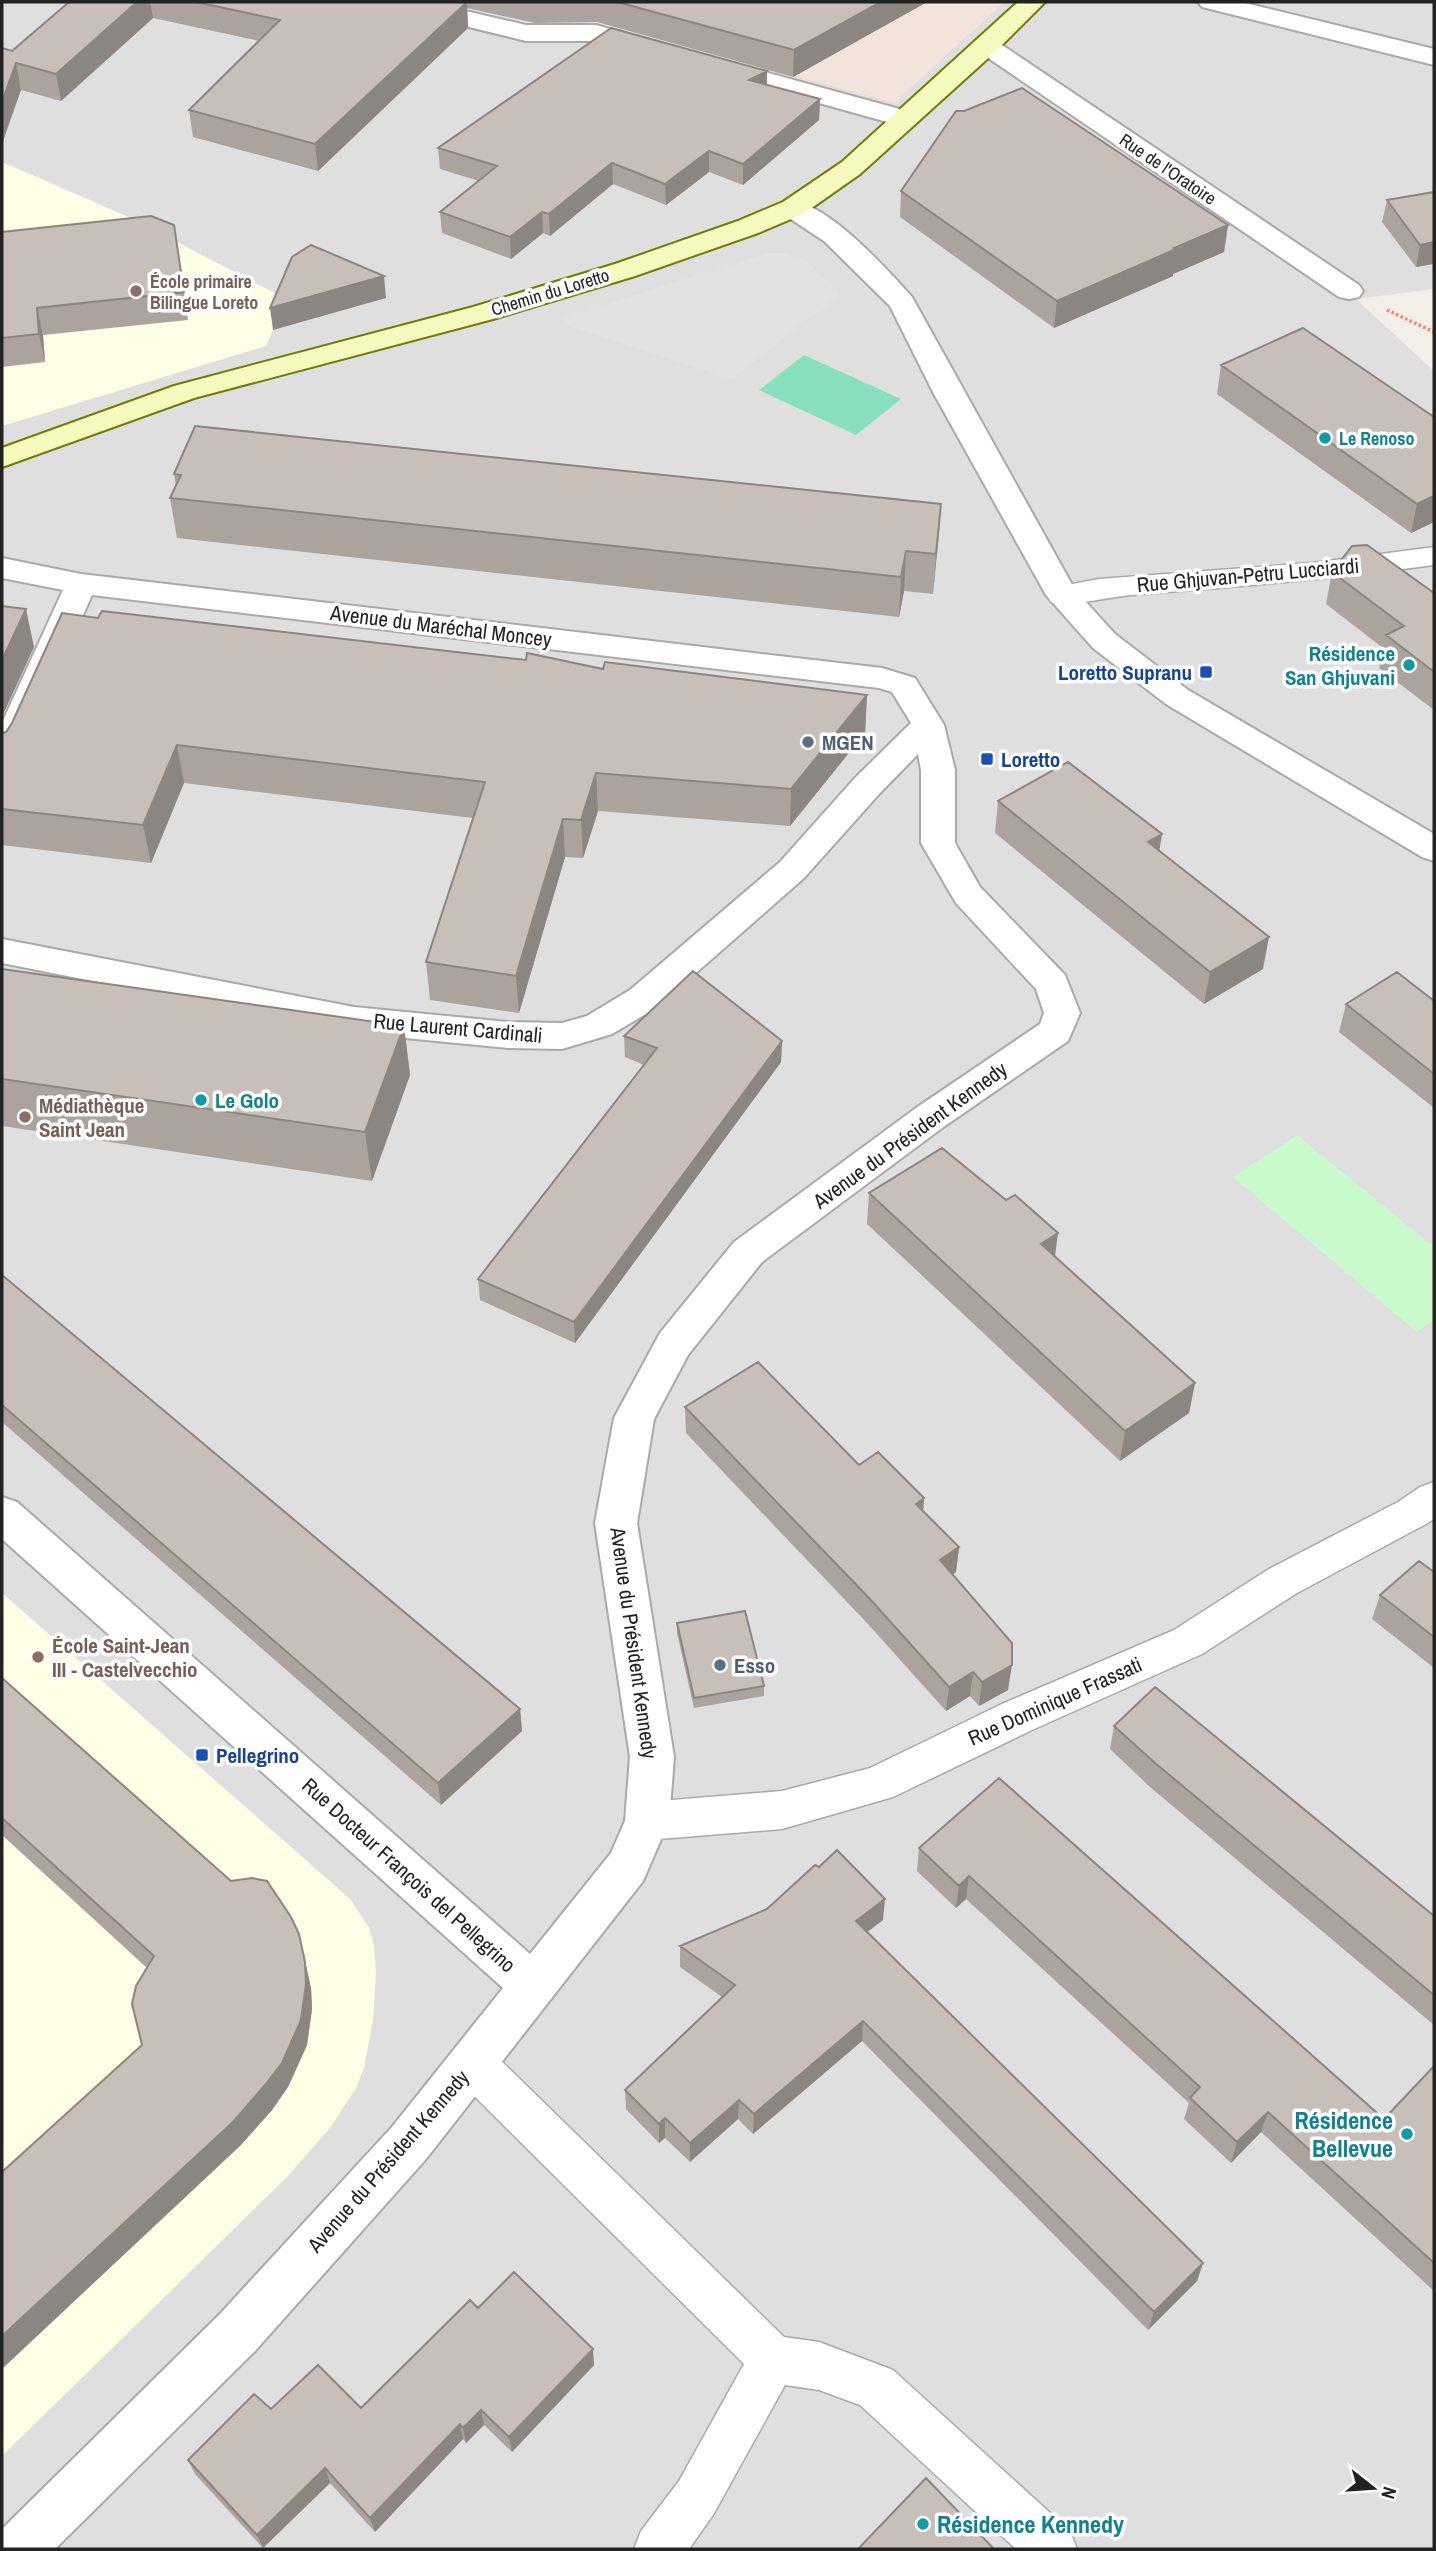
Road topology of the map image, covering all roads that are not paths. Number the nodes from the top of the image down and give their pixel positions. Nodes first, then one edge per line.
1 (402, 2) edge
2 (1032, 2) edge
3 (1211, 2) edge
4 (987, 46) junction
5 (1434, 57) edge
6 (905, 119) junction
7 (793, 208) junction
8 (1349, 291) dead end
9 (2, 458) edge
10 (1434, 556) edge
11 (2, 568) edge
12 (81, 584) junction
13 (1062, 595) junction
14 (882, 678) joint
15 (928, 725) junction
16 (2, 759) edge
17 (1434, 849) edge
18 (2, 951) edge
19 (1434, 1498) edge
20 (2, 1514) edge
21 (647, 1821) junction
22 (533, 1986) junction
23 (472, 2063) junction
24 (773, 2359) junction
25 (18, 2549) edge
26 (659, 2549) edge
27 (1052, 2549) edge

1 - 6 street
2 - 4 street, Chemin du Loretto
3 - 5 street
4 - 6 street, Chemin du Loretto
4 - 8 street, Rue de l'Oratoire
6 - 7 street, Chemin du Loretto
7 - 9 street, Chemin du Loretto
7 - 13 street
10 - 13 lane, Rue Ghjuvan-Petru Lucciardi
11 - 12 street, Avenue du Maréchal Moncey
12 - 14 street, Avenue du Maréchal Moncey
12 - 16 street
13 - 17 street
14 - 15 street, Avenue du Président Kennedy
15 - 18 street, Rue Laurent Cardinali
15 - 21 street, Avenue du Président Kennedy
19 - 21 lane, Rue Dominique Frassati
20 - 22 street, Rue Docteur François del Pellegrino
21 - 22 street, Avenue du Président Kennedy
22 - 23 street, Avenue du Président Kennedy
23 - 24 lane
23 - 25 street, Avenue du Président Kennedy
24 - 26 lane
24 - 27 lane

